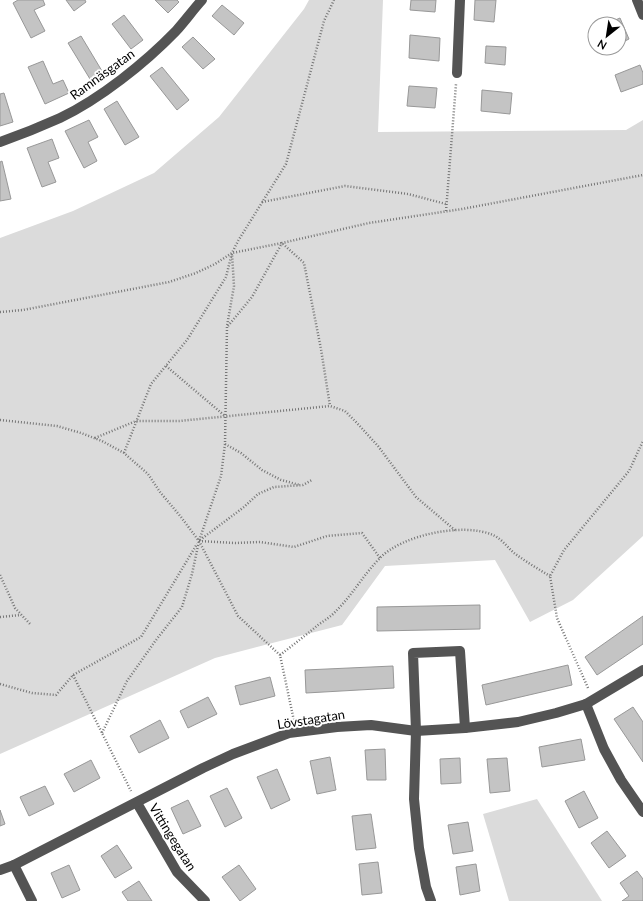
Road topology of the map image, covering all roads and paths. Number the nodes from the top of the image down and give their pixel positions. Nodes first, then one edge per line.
1 (202, 0) edge
2 (334, 0) edge
3 (460, 0) edge
4 (637, 0) edge
5 (643, 15) edge
6 (457, 73) joint
7 (0, 142) edge
8 (643, 175) edge
9 (262, 202) junction
10 (446, 204) junction
11 (446, 211) junction
12 (282, 243) junction
13 (232, 253) junction
14 (0, 312) edge
15 (227, 326) junction
16 (166, 366) junction
17 (330, 406) junction
18 (225, 417) junction
19 (0, 420) edge
20 (136, 420) junction
21 (95, 438) junction
22 (643, 441) edge
23 (225, 444) junction
24 (124, 453) junction
25 (312, 480) dead end
26 (303, 485) junction
27 (456, 530) junction
28 (199, 541) junction
29 (380, 558) junction
30 (0, 576) edge
31 (550, 576) junction
32 (21, 615) junction
33 (0, 617) edge
34 (30, 624) dead end
35 (280, 655) junction
36 (643, 670) edge
37 (73, 674) junction
38 (0, 684) edge
39 (586, 704) junction
40 (465, 728) junction
41 (416, 731) junction
42 (297, 732) junction
43 (102, 733) junction
44 (137, 803) junction
45 (643, 812) edge
46 (14, 864) junction
47 (0, 870) edge
48 (32, 901) edge
49 (205, 901) edge
50 (431, 901) edge

1 - 7 street, Ramnäsgatan
2 - 9 path
3 - 6 street
4 - 5 street
6 - 10 path
8 - 11 path
9 - 10 path
9 - 13 path
10 - 11 path
11 - 12 path
12 - 13 path
12 - 15 path
12 - 17 path
13 - 14 path
13 - 15 path
13 - 16 path
15 - 18 path
16 - 18 path
16 - 20 path
17 - 18 path
17 - 27 path
18 - 20 path
18 - 23 path
19 - 21 path
20 - 21 path
20 - 24 path
21 - 24 path
22 - 31 path
23 - 26 path
23 - 28 path
24 - 28 path
25 - 26 path
26 - 28 path
27 - 29 path
27 - 31 path
28 - 29 path
28 - 35 path
28 - 37 path
28 - 43 path
29 - 35 path
30 - 32 path
31 - 39 path
32 - 33 path
32 - 34 path
35 - 42 path
36 - 39 street, Lövstagatan
37 - 38 path
37 - 43 path
39 - 40 street, Lövstagatan
39 - 45 street
40 - 41 street, Lövstagatan
40 - 41 street
41 - 42 street, Lövstagatan
41 - 50 street
42 - 44 street, Lövstagatan
43 - 44 path
44 - 46 street, Lövstagatan
44 - 49 street, Vittingegatan
46 - 47 street, Lövstagatan
46 - 48 street

